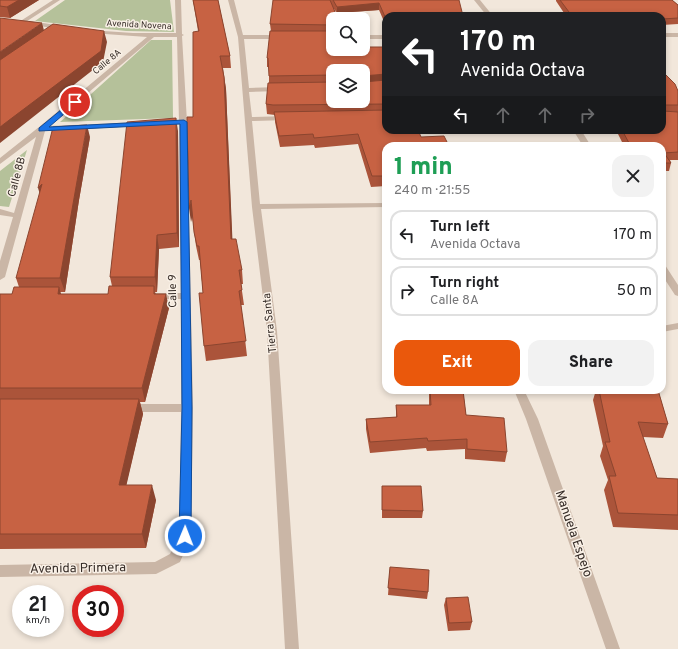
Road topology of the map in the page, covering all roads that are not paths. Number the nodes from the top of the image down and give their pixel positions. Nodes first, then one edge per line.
1 (57, 0) edge
2 (178, 0) edge
3 (231, 0) edge
4 (477, 0) edge
5 (487, 12) edge
6 (15, 21) edge
7 (22, 22) junction
8 (61, 28) junction
9 (68, 28) edge
10 (83, 30) edge
11 (55, 32) edge
12 (181, 35) junction
13 (666, 35) edge
14 (678, 35) edge
15 (152, 36) junction
16 (241, 37) junction
17 (287, 37) edge
18 (370, 37) edge
19 (382, 37) edge
20 (286, 89) edge
21 (246, 90) junction
22 (294, 118) edge
23 (248, 119) junction
24 (152, 124) edge
25 (42, 129) junction
26 (0, 162) edge
27 (382, 205) edge
28 (256, 207) junction
29 (0, 212) edge
30 (18, 216) junction
31 (666, 274) edge
32 (0, 277) edge
33 (678, 293) edge
34 (147, 296) edge
35 (185, 296) junction
36 (678, 326) edge
37 (666, 328) edge
38 (521, 394) edge
39 (117, 408) edge
40 (187, 408) junction
41 (156, 568) joint
42 (0, 571) edge
43 (292, 649) edge
44 (613, 649) edge

1 - 7 street
2 - 12 street, Calle 9
3 - 16 street, Tierra Santa
4 - 5 street
6 - 7 street
7 - 8 street
8 - 9 street
8 - 11 street
10 - 15 street, Avenida Novena
12 - 15 street, Avenida Novena
12 - 35 street, Calle 9
13 - 14 street
15 - 25 street, Calle 8A
16 - 17 street
16 - 21 street, Tierra Santa
18 - 19 street
20 - 21 street
21 - 23 street, Tierra Santa
22 - 23 street
23 - 28 street, Tierra Santa
24 - 25 street
25 - 26 street, Calle 8A
25 - 30 street, Calle 8B
27 - 28 street
28 - 43 street, Tierra Santa
29 - 30 street
30 - 32 street, Calle 8B
31 - 33 street
34 - 35 street
35 - 40 street, Calle 9
36 - 37 street
38 - 44 street, Manuela Espejo
39 - 40 street
40 - 41 street, Calle 9
41 - 42 street, Avenida Primera

